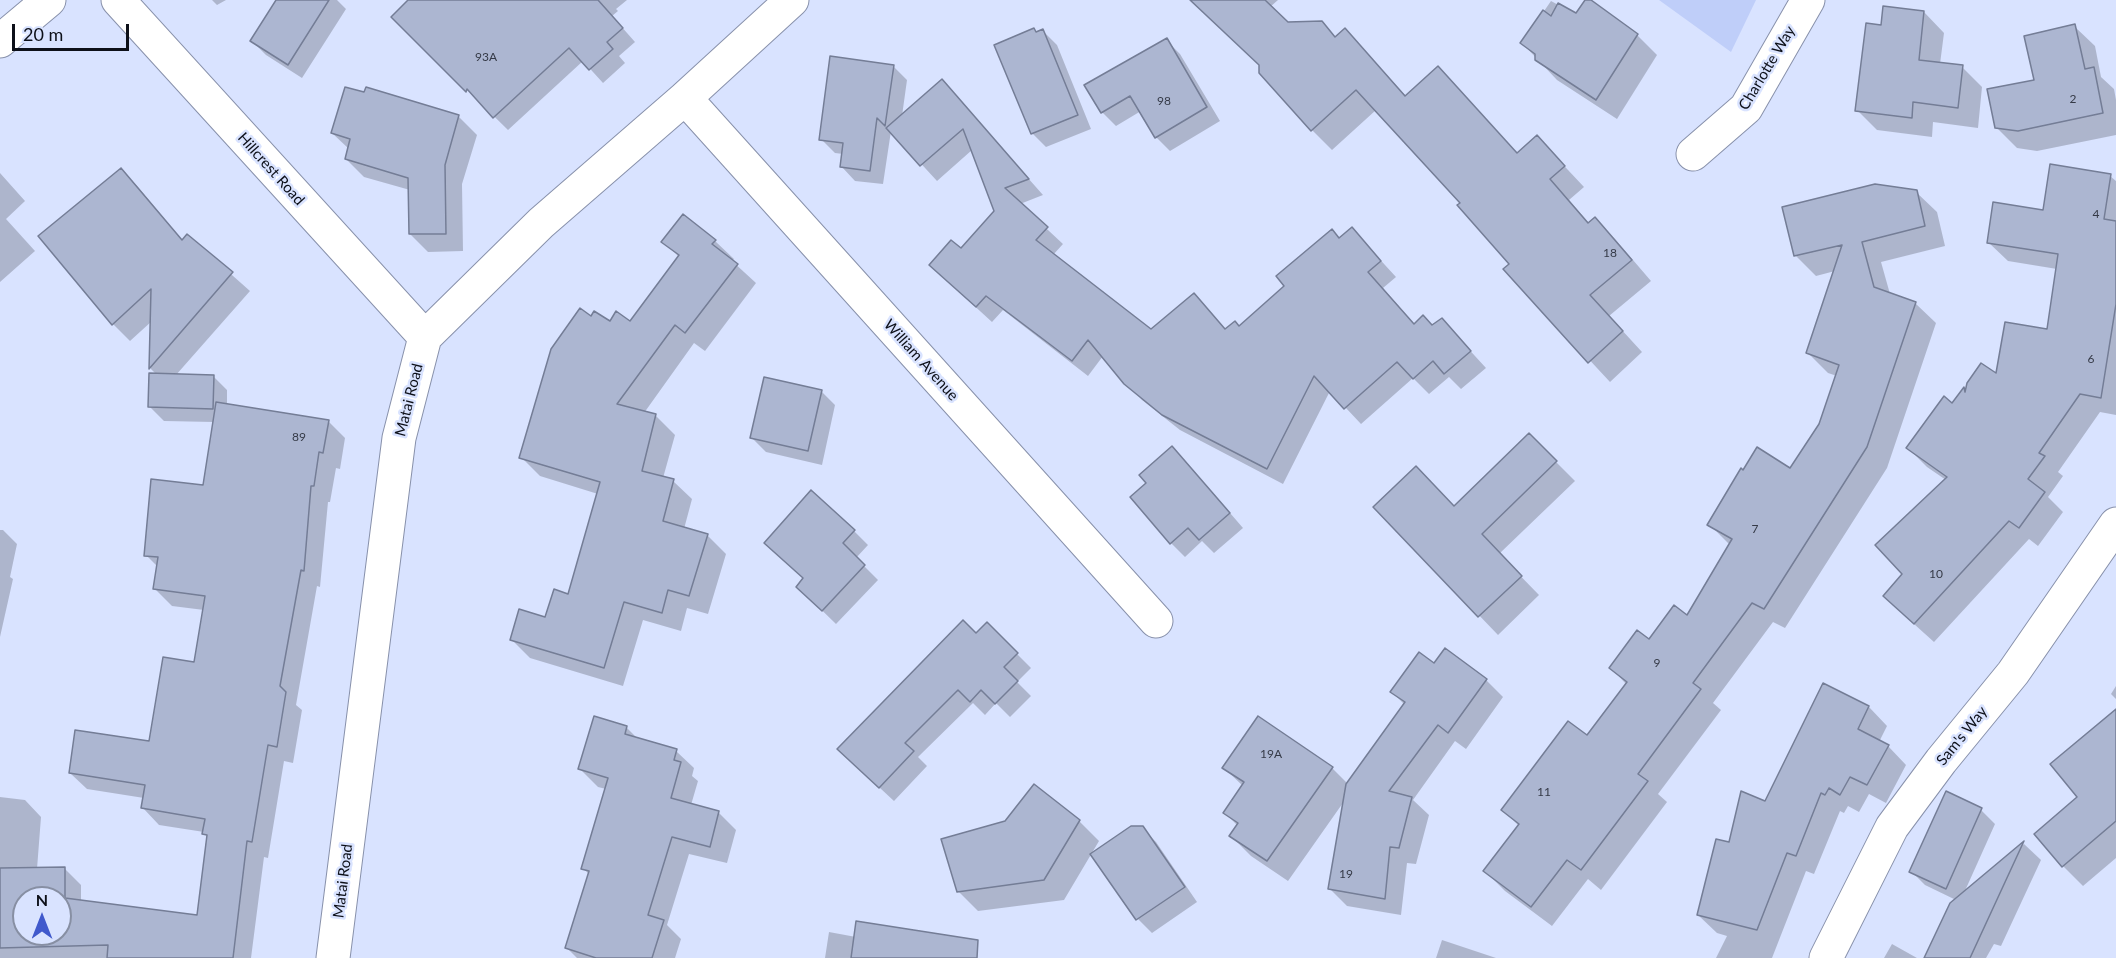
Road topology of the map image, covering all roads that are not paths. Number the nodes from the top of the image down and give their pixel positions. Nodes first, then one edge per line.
1 (49, 0) edge
2 (118, 0) edge
3 (792, 0) edge
4 (1808, 0) edge
5 (0, 41) edge
6 (686, 98) junction
7 (1693, 154) dead end
8 (425, 337) junction
9 (2116, 524) edge
10 (1156, 621) dead end
11 (333, 958) edge
12 (1826, 958) edge

1 - 5 street
2 - 8 street, Hillcrest Road
3 - 6 street
4 - 7 street, Charlotte Way
6 - 8 street
6 - 10 street, William Avenue
8 - 11 street, Matai Road
9 - 12 street, Sam's Way

